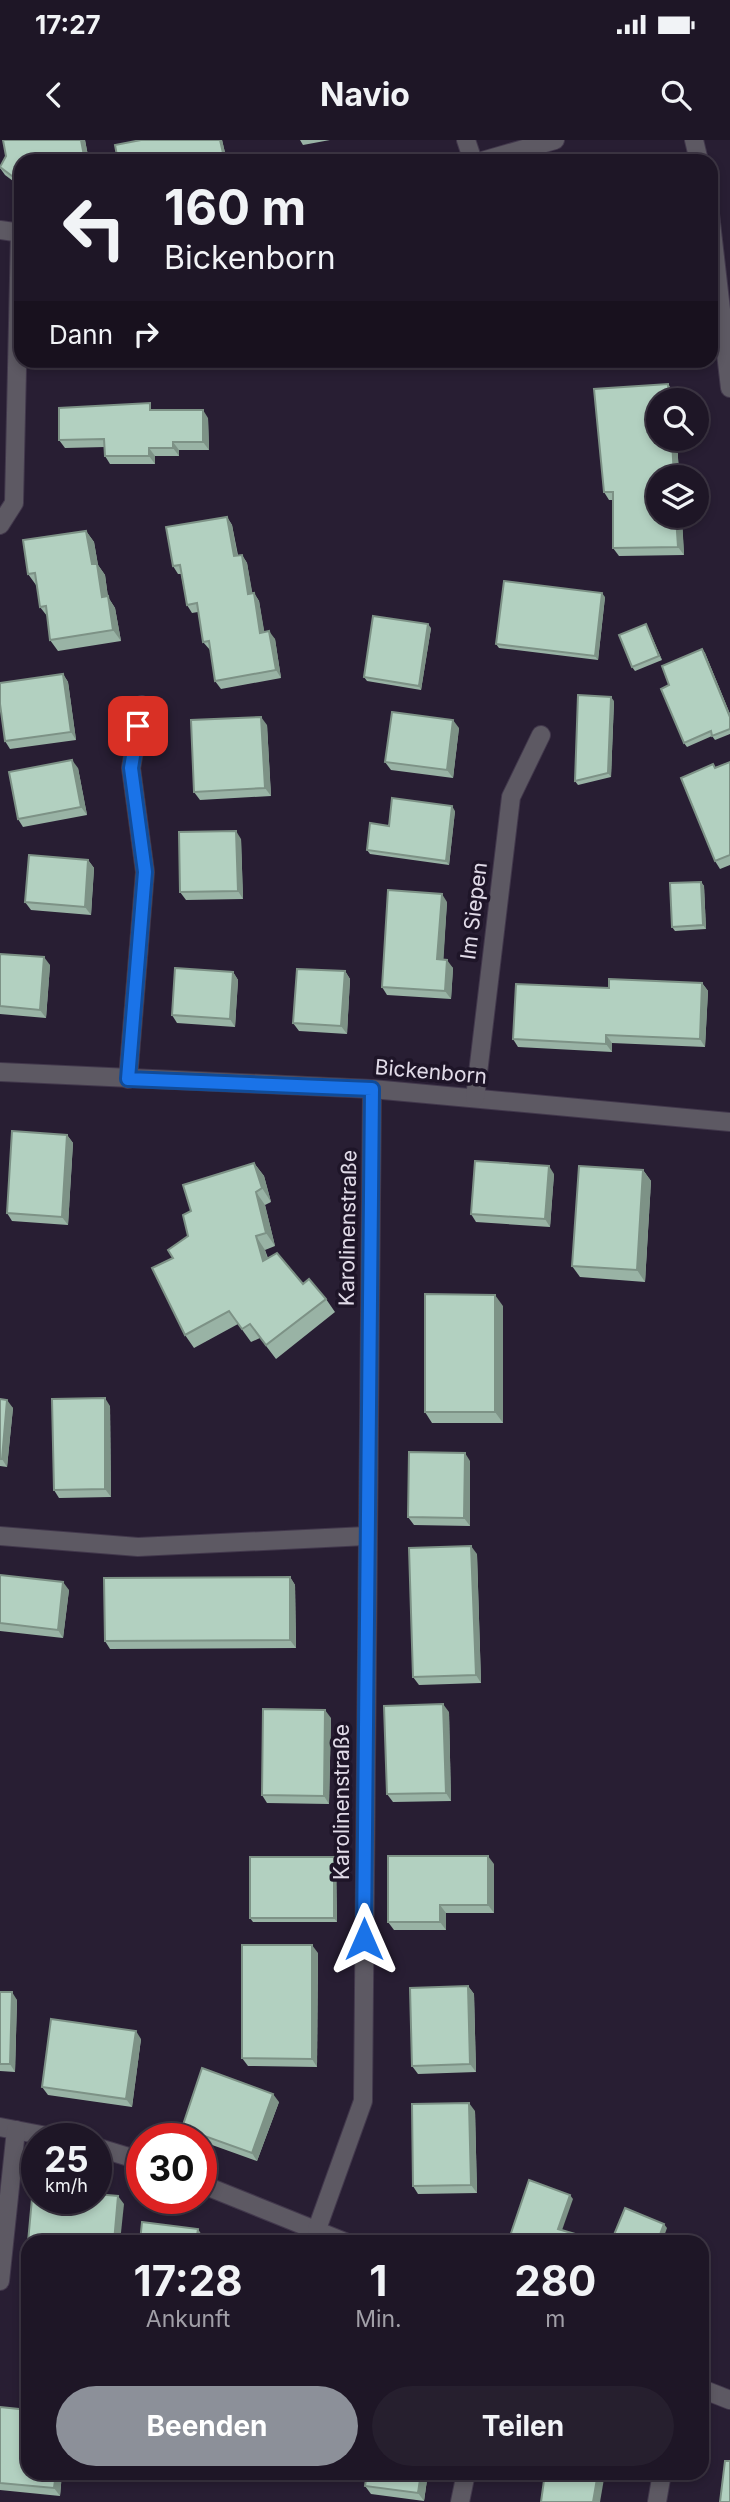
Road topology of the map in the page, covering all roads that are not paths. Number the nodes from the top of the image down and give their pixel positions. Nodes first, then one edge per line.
1 (555, 140) edge
2 (506, 154) edge
3 (718, 284) edge
4 (17, 368) edge
5 (730, 388) edge
6 (0, 525) edge
7 (142, 705) dead end
8 (541, 735) dead end
9 (0, 1072) edge
10 (128, 1079) junction
11 (372, 1089) junction
12 (475, 1098) junction
13 (730, 1122) edge
14 (0, 1536) edge
15 (366, 1536) junction
16 (8, 2128) edge
17 (217, 2190) edge
18 (317, 2229) junction
19 (330, 2235) edge
20 (0, 2281) edge
21 (709, 2392) edge
22 (730, 2400) edge
23 (465, 2480) edge
24 (661, 2480) edge
25 (460, 2502) edge
26 (657, 2502) edge

1 - 2 street
3 - 5 street
4 - 6 street
7 - 10 street
8 - 12 street, Im Siepen
9 - 10 street, Bickenborn
10 - 11 street, Bickenborn
11 - 12 street, Bickenborn
11 - 15 street, Karolinenstraße
12 - 13 street, Bickenborn
14 - 15 street
15 - 18 street, Karolinenstraße
16 - 20 street
17 - 18 street
18 - 19 street
21 - 22 street
23 - 25 street
24 - 26 street

